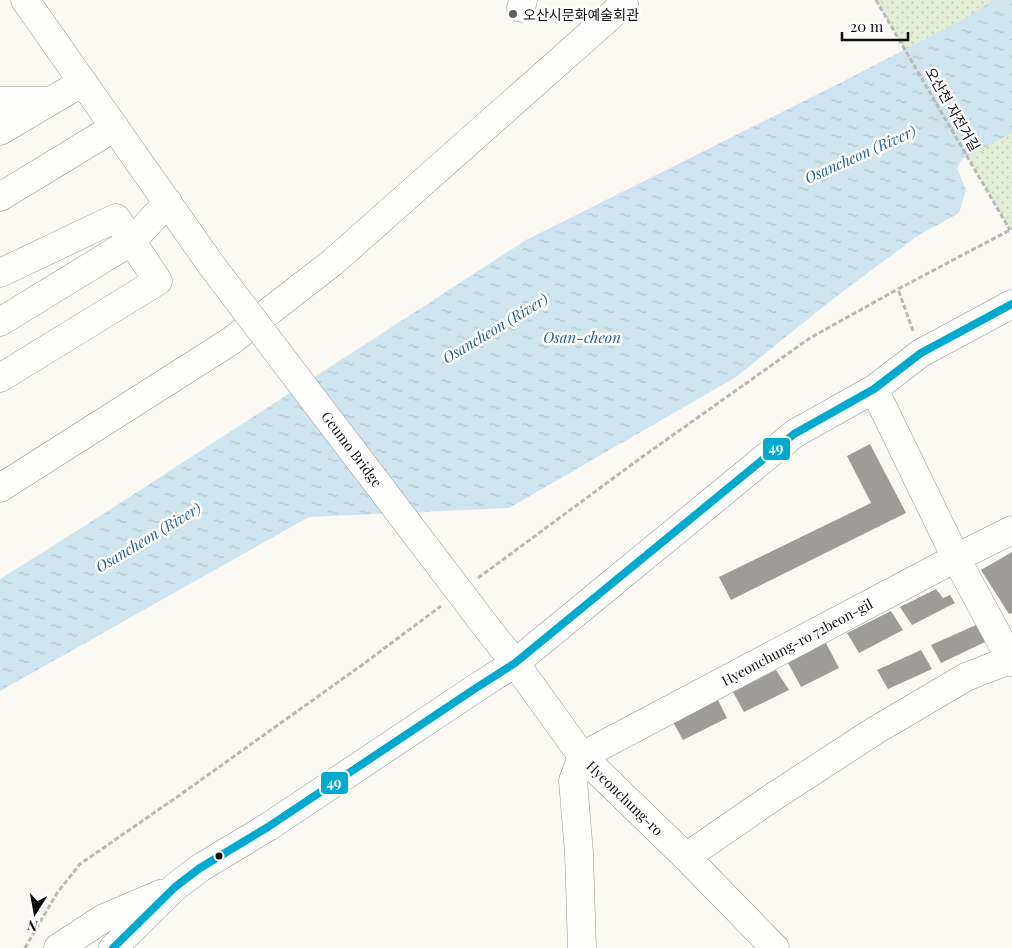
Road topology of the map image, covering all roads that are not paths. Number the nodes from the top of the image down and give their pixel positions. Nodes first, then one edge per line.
1 (25, 0) edge
2 (624, 4) dead end
3 (82, 82) junction
4 (0, 101) edge
5 (49, 102) junction
6 (115, 127) junction
7 (0, 131) edge
8 (0, 197) edge
9 (168, 202) junction
10 (132, 241) junction
11 (0, 273) edge
12 (1012, 304) edge
13 (0, 322) edge
14 (0, 378) edge
15 (874, 389) junction
16 (0, 488) edge
17 (1012, 530) edge
18 (956, 558) junction
19 (491, 633) joint
20 (1012, 659) edge
21 (515, 663) junction
22 (582, 756) junction
23 (686, 857) junction
24 (175, 887) junction
25 (58, 948) edge
26 (113, 948) edge
27 (582, 948) edge
28 (775, 948) edge

1 - 3 street, Geumo Bridge
2 - 16 street
3 - 5 street
3 - 6 street, Geumo Bridge
4 - 5 street
5 - 7 street
6 - 8 street
6 - 9 street, Geumo Bridge
9 - 10 street
9 - 19 street, Geumo Bridge, bridge
10 - 11 street
10 - 13 street
10 - 14 street
12 - 15 street
15 - 18 street
15 - 21 street
17 - 18 street, Hyeonchung-ro 72beon-gil
18 - 20 street
18 - 22 street, Hyeonchung-ro 72beon-gil
19 - 21 street, Hyeonchung-ro
20 - 23 street
21 - 22 street, Hyeonchung-ro
21 - 24 street
22 - 23 street, Hyeonchung-ro
22 - 27 street
23 - 28 street, Hyeonchung-ro
24 - 25 street
24 - 26 street

